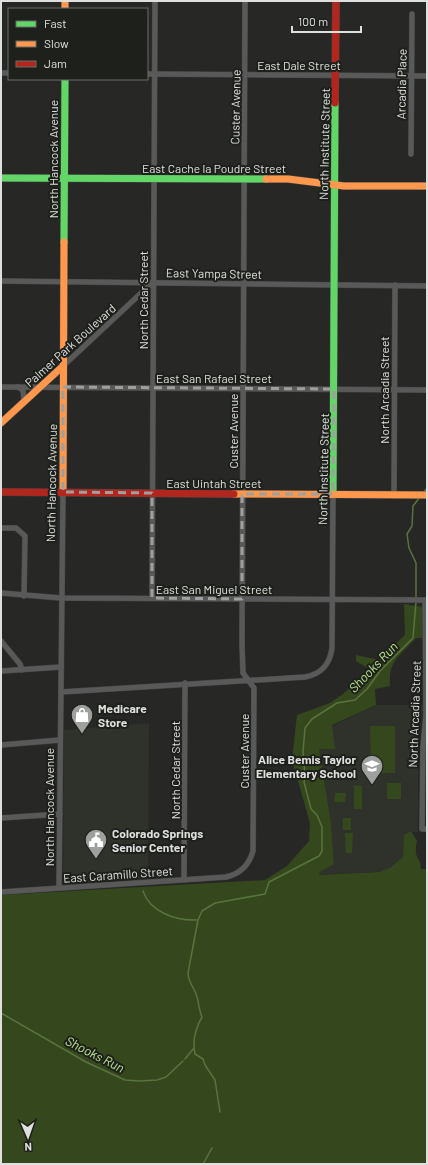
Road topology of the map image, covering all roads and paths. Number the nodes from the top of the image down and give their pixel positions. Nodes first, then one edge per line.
1 (155, 1) edge
2 (245, 1) edge
3 (336, 1) edge
4 (412, 14) dead end
5 (148, 74) edge
6 (155, 74) junction
7 (245, 75) junction
8 (336, 75) junction
9 (411, 76) junction
10 (427, 76) edge
11 (64, 80) edge
12 (411, 154) dead end
13 (1, 178) edge
14 (64, 178) junction
15 (154, 179) junction
16 (244, 180) junction
17 (335, 185) junction
18 (427, 186) edge
19 (64, 281) junction
20 (1, 282) edge
21 (153, 282) junction
22 (244, 282) junction
23 (335, 284) junction
24 (395, 285) junction
25 (427, 286) edge
26 (63, 366) junction
27 (1, 387) edge
28 (18, 387) junction
29 (39, 387) junction
30 (63, 387) junction
31 (153, 388) junction
32 (243, 388) junction
33 (334, 389) junction
34 (393, 390) junction
35 (427, 390) edge
36 (24, 401) junction
37 (1, 423) edge
38 (1, 492) edge
39 (62, 492) junction
40 (152, 493) junction
41 (242, 494) junction
42 (333, 494) junction
43 (397, 495) junction
44 (427, 495) edge
45 (1, 528) edge
46 (1, 593) edge
47 (24, 596) junction
48 (61, 598) junction
49 (152, 598) junction
50 (242, 599) junction
51 (332, 600) junction
52 (424, 600) edge
53 (1, 641) edge
54 (61, 666) junction
55 (22, 670) junction
56 (1, 671) edge
57 (250, 680) junction
58 (186, 683) junction
59 (61, 692) junction
60 (60, 740) junction
61 (1, 745) edge
62 (425, 754) edge
63 (60, 814) junction
64 (1, 818) edge
65 (425, 829) edge
66 (236, 874) joint
67 (184, 880) junction
68 (59, 888) junction
69 (1, 892) edge

1 - 6 street, North Cedar Street
2 - 7 street, Custer Avenue
3 - 8 main road, North Institute Street
4 - 9 street, Arcadia Place
5 - 6 street, East Dale Street
6 - 7 street, East Dale Street
6 - 15 street, North Cedar Street
7 - 8 street, East Dale Street
7 - 16 street, Custer Avenue
8 - 9 street, East Dale Street
8 - 17 main road, North Institute Street
9 - 10 street, East Dale Street
9 - 12 street, Arcadia Place
11 - 14 main road, North Hancock Avenue
13 - 14 main road, East Cache la Poudre Street
14 - 15 main road, East Cache la Poudre Street
14 - 19 main road, North Hancock Avenue
15 - 16 main road, East Cache la Poudre Street
15 - 21 street, North Cedar Street
16 - 17 main road, East Cache la Poudre Street
16 - 22 street, Custer Avenue
17 - 18 main road, East Cache la Poudre Street
17 - 23 main road, North Institute Street
19 - 20 street, East Yampa Street
19 - 21 street, East Yampa Street
19 - 26 main road, North Hancock Avenue
21 - 22 street, East Yampa Street
21 - 26 street, Palmer Park Boulevard
21 - 31 street, North Cedar Street
22 - 23 street, East Yampa Street
22 - 32 street, Custer Avenue
23 - 24 street, East Yampa Street
23 - 33 main road, North Institute Street
24 - 25 street, East Yampa Street
24 - 34 street, North Arcadia Street
26 - 29 main road, Palmer Park Boulevard
26 - 30 main road, North Hancock Avenue
27 - 28 street, East San Rafael Street
28 - 29 street, East San Rafael Street
28 - 36 street
29 - 30 street, East San Rafael Street
29 - 36 main road, Palmer Park Boulevard
30 - 31 street, East San Rafael Street
30 - 39 main road, North Hancock Avenue
31 - 32 street, East San Rafael Street
31 - 40 street, North Cedar Street
32 - 33 street, East San Rafael Street
32 - 41 street, Custer Avenue
33 - 34 street, East San Rafael Street
33 - 42 main road, North Institute Street
34 - 35 street, East San Rafael Street
34 - 43 street, North Arcadia Street
36 - 37 main road, Palmer Park Boulevard
38 - 39 main road, East Uintah Street
39 - 40 main road, East Uintah Street
39 - 48 street, North Hancock Avenue
40 - 41 main road, East Uintah Street
40 - 49 street, North Cedar Street
41 - 42 main road, East Uintah Street
41 - 50 street, Custer Avenue
42 - 43 main road, East Uintah Street
42 - 51 street, North Institute Street
43 - 44 main road, East Uintah Street
45 - 47 street
46 - 47 street, East San Miguel Street
47 - 48 street, East San Miguel Street
48 - 49 street, East San Miguel Street
48 - 54 street, North Hancock Avenue
49 - 50 street, East San Miguel Street
50 - 51 street, East San Miguel Street
50 - 57 street, Custer Avenue
51 - 52 street, East San Miguel Street
51 - 57 street, North Institute Street
52 - 62 street, North Arcadia Street
53 - 55 street
54 - 55 street
54 - 59 street, North Hancock Avenue
55 - 56 street
57 - 58 street, North Institute Street
57 - 66 street, Custer Avenue
58 - 59 street, North Institute Street
58 - 67 street, North Cedar Street
59 - 60 street, North Hancock Avenue
60 - 61 street
60 - 63 street, North Hancock Avenue
62 - 65 street, North Arcadia Street
63 - 64 street
63 - 68 street, North Hancock Avenue
66 - 67 street, East Caramillo Street
67 - 68 street, East Caramillo Street
68 - 69 street, East Caramillo Street

